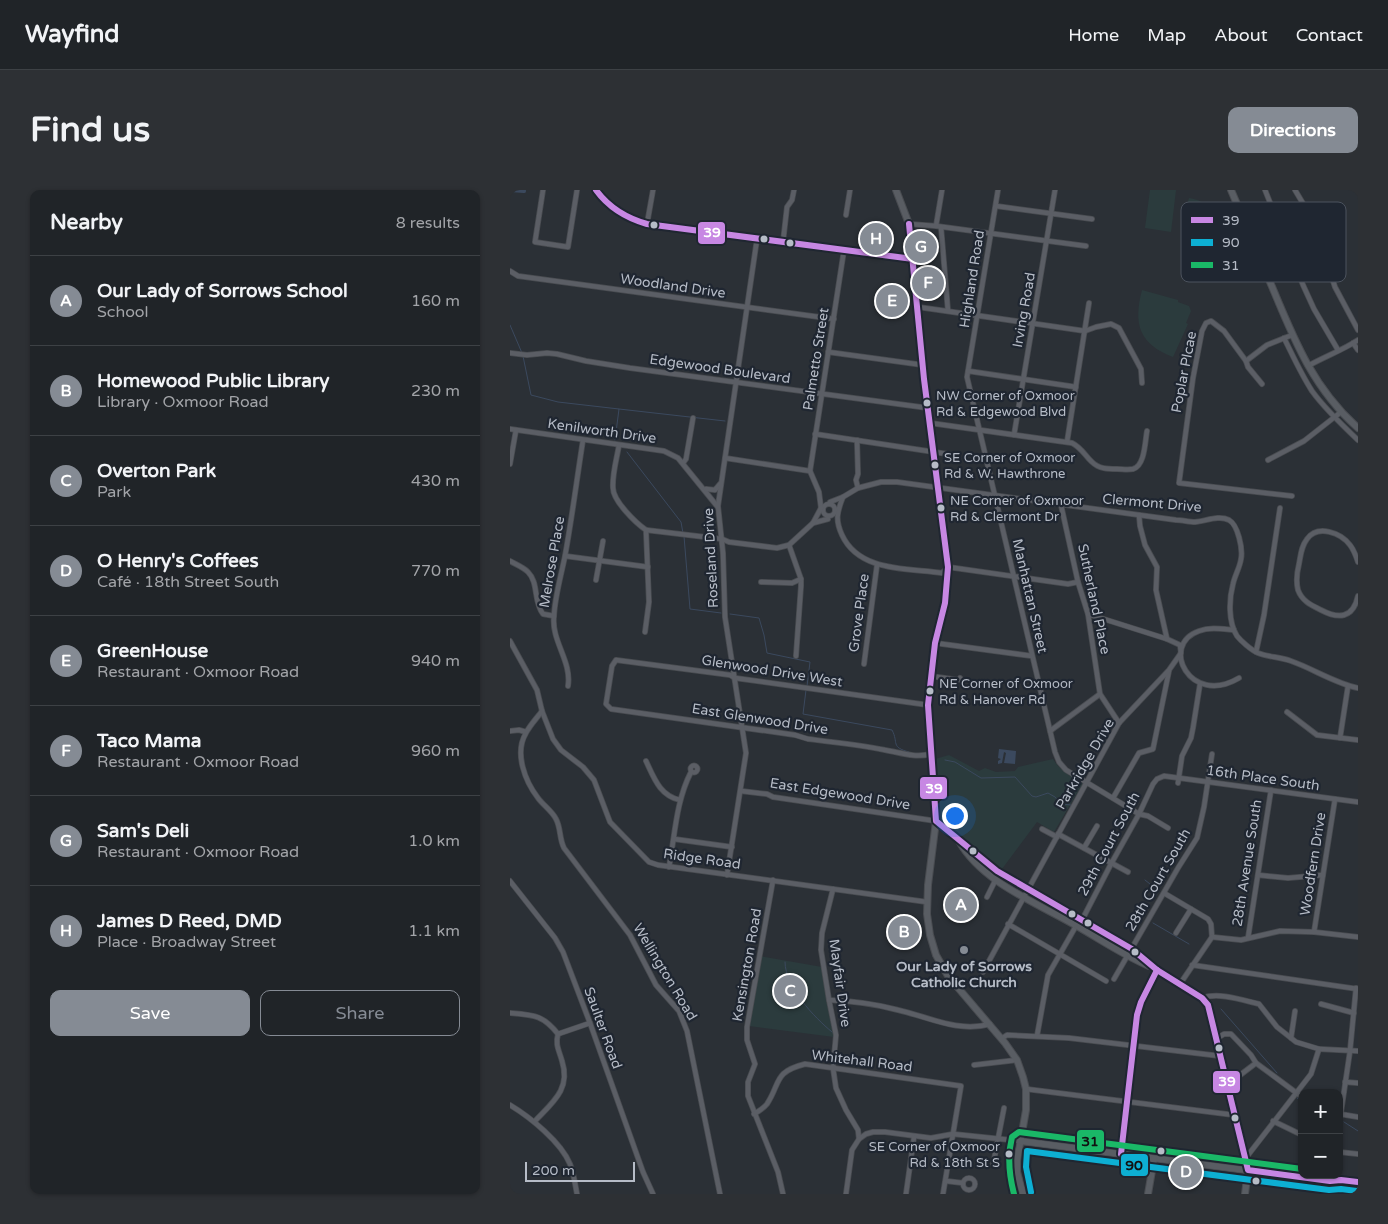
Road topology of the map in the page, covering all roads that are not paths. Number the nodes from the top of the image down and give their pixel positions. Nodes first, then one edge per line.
1 (543, 190) edge
2 (577, 190) edge
3 (596, 190) edge
4 (653, 190) edge
5 (794, 190) edge
6 (850, 190) edge
7 (896, 190) edge
8 (942, 190) edge
9 (998, 190) edge
10 (1055, 190) edge
11 (1231, 190) edge
12 (1266, 190) edge
13 (1295, 190) edge
14 (1236, 202) edge
15 (1271, 202) edge
16 (1302, 202) edge
17 (996, 206) junction
18 (1051, 214) junction
19 (846, 215) dead end
20 (1092, 219) dead end
21 (647, 224) junction
22 (909, 224) junction
23 (938, 226) junction
24 (991, 234) junction
25 (757, 239) junction
26 (1047, 241) junction
27 (783, 242) junction
28 (1086, 246) dead end
29 (844, 250) junction
30 (913, 260) junction
31 (510, 271) edge
32 (1270, 282) edge
33 (1302, 282) edge
34 (1333, 282) edge
35 (1089, 303) dead end
36 (746, 307) junction
37 (918, 307) junction
38 (948, 311) junction
39 (978, 315) junction
40 (834, 319) junction
41 (1032, 323) junction
42 (1358, 330) edge
43 (1085, 331) junction
44 (1292, 335) junction
45 (1284, 338) junction
46 (1358, 340) edge
47 (1353, 343) junction
48 (1338, 350) junction
49 (1358, 350) edge
50 (828, 352) junction
51 (510, 353) edge
52 (1246, 361) junction
53 (923, 365) junction
54 (1308, 366) junction
55 (968, 371) junction
56 (1023, 379) junction
57 (736, 383) junction
58 (1142, 383) dead end
59 (1262, 384) dead end
60 (1076, 387) junction
61 (821, 394) junction
62 (928, 408) junction
63 (1341, 412) junction
64 (693, 418) dead end
65 (1335, 418) junction
66 (930, 423) junction
67 (1358, 428) edge
68 (510, 429) edge
69 (516, 430) junction
70 (979, 430) junction
71 (1147, 430) dead end
72 (815, 434) junction
73 (1014, 435) junction
74 (583, 440) junction
75 (857, 440) junction
76 (1358, 440) edge
77 (1067, 442) junction
78 (619, 445) junction
79 (934, 452) junction
80 (954, 455) dead end
81 (725, 458) junction
82 (1268, 460) dead end
83 (683, 463) junction
84 (510, 464) edge
85 (810, 470) junction
86 (721, 483) junction
87 (938, 487) junction
88 (858, 488) junction
89 (705, 489) junction
90 (819, 492) junction
91 (995, 495) junction
92 (1292, 496) dead end
93 (843, 497) junction
94 (830, 502) junction
95 (1061, 505) junction
96 (718, 506) junction
97 (822, 508) junction
98 (1280, 508) dead end
99 (836, 512) junction
100 (1139, 515) junction
101 (828, 517) junction
102 (813, 523) junction
103 (838, 527) junction
104 (646, 530) junction
105 (722, 539) junction
106 (603, 542) dead end
107 (789, 545) junction
108 (565, 556) junction
109 (510, 561) edge
110 (600, 561) junction
111 (1358, 562) edge
112 (877, 565) junction
113 (648, 567) junction
114 (948, 567) junction
115 (1014, 576) junction
116 (800, 579) junction
117 (596, 580) dead end
118 (760, 582) dead end
119 (1078, 582) junction
120 (1358, 596) edge
121 (1088, 614) junction
122 (554, 616) junction
123 (1234, 630) junction
124 (645, 632) dead end
125 (1167, 639) junction
126 (510, 641) edge
127 (935, 643) junction
128 (1256, 652) junction
129 (1180, 653) junction
130 (796, 656) dead end
131 (1032, 656) junction
132 (614, 663) joint
133 (864, 664) dead end
134 (1169, 670) junction
135 (930, 676) junction
136 (735, 678) junction
137 (960, 678) dead end
138 (1239, 678) dead end
139 (1200, 684) junction
140 (568, 686) dead end
141 (1348, 686) junction
142 (1358, 688) edge
143 (1100, 694) junction
144 (928, 705) junction
145 (542, 711) junction
146 (1287, 712) dead end
147 (534, 722) junction
148 (1119, 723) junction
149 (548, 727) junction
150 (743, 727) junction
151 (510, 731) edge
152 (1050, 731) junction
153 (526, 732) junction
154 (1340, 738) junction
155 (1358, 740) edge
156 (931, 754) junction
157 (1212, 754) dead end
158 (646, 761) dead end
159 (691, 772) dead end
160 (1164, 776) joint
161 (1179, 780) junction
162 (1087, 782) junction
163 (1208, 783) junction
164 (1271, 790) junction
165 (741, 791) junction
166 (1112, 798) junction
167 (1335, 799) junction
168 (680, 800) junction
169 (1358, 802) edge
170 (1139, 814) junction
171 (936, 821) junction
172 (1097, 826) dead end
173 (1168, 828) dead end
174 (1042, 829) dead end
175 (951, 834) junction
176 (1057, 835) junction
177 (674, 839) junction
178 (958, 840) junction
179 (933, 843) junction
180 (732, 847) junction
181 (1084, 848) junction
182 (1111, 864) junction
183 (669, 867) junction
184 (1128, 872) dead end
185 (727, 875) junction
186 (1258, 875) junction
187 (1323, 875) junction
188 (773, 880) junction
189 (510, 881) edge
190 (995, 881) junction
191 (833, 889) junction
192 (1027, 889) junction
193 (1164, 893) junction
194 (1023, 896) junction
195 (987, 897) dead end
196 (927, 902) junction
197 (1191, 909) junction
198 (1082, 920) junction
199 (1008, 924) junction
200 (1076, 926) junction
201 (1314, 932) junction
202 (1176, 933) dead end
203 (1212, 937) junction
204 (1358, 937) edge
205 (1248, 938) junction
206 (1132, 948) junction
207 (1060, 954) junction
208 (1127, 956) junction
209 (1192, 965) junction
210 (1157, 970) junction
211 (983, 972) dead end
212 (1114, 979) dead end
213 (1106, 981) dead end
214 (1180, 984) junction
215 (1357, 989) edge
216 (1202, 998) junction
217 (828, 1000) junction
218 (1321, 1004) dead end
219 (1295, 1011) dead end
220 (510, 1013) edge
221 (1354, 1013) junction
222 (590, 1024) junction
223 (990, 1024) junction
224 (558, 1034) junction
225 (1037, 1036) junction
226 (1291, 1038) junction
227 (1001, 1039) junction
228 (1216, 1039) junction
229 (1134, 1046) junction
230 (1319, 1048) junction
231 (1350, 1051) junction
232 (1358, 1051) edge
233 (1220, 1056) junction
234 (1017, 1060) junction
235 (1256, 1063) junction
236 (974, 1064) dead end
237 (834, 1068) junction
238 (1345, 1082) junction
239 (1358, 1083) edge
240 (1227, 1085) junction
241 (1026, 1089) junction
242 (1296, 1094) junction
243 (1343, 1095) edge
244 (1127, 1102) junction
245 (510, 1105) edge
246 (1004, 1108) dead end
247 (754, 1114) junction
248 (1343, 1114) edge
249 (1234, 1115) junction
250 (1358, 1117) edge
251 (535, 1121) junction
252 (1273, 1121) junction
253 (858, 1130) junction
254 (866, 1134) junction
255 (953, 1134) junction
256 (1300, 1134) edge
257 (914, 1137) junction
258 (998, 1138) junction
259 (859, 1139) junction
260 (1020, 1141) junction
261 (1343, 1152) edge
262 (1121, 1154) junction
263 (1358, 1154) edge
264 (1154, 1159) junction
265 (1245, 1159) junction
266 (993, 1165) dead end
267 (1248, 1170) junction
268 (1298, 1175) edge
269 (1331, 1179) edge
270 (1336, 1179) edge
271 (946, 1181) junction
272 (1358, 1182) edge
273 (963, 1183) dead end
274 (1358, 1190) edge
275 (576, 1194) edge
276 (653, 1194) edge
277 (720, 1194) edge
278 (783, 1194) edge
279 (846, 1194) edge
280 (906, 1194) edge
281 (943, 1194) edge
282 (1023, 1194) edge
283 (1148, 1194) edge
284 (1245, 1194) edge

1 - 2 street
3 - 21 main road
4 - 21 street
5 - 27 street
6 - 19 street
7 - 22 main road
8 - 23 street
9 - 17 street, Highland Road
10 - 18 street, Irving Road
11 - 14 main road
12 - 15 street
13 - 16 street
17 - 18 street
17 - 24 street, Highland Road
18 - 20 street
18 - 26 street, Irving Road
21 - 25 main road
22 - 23 street
22 - 30 main road
23 - 24 street
23 - 38 street
24 - 26 street
24 - 39 street, Highland Road
25 - 27 main road
25 - 36 street, Roseland Drive
26 - 28 street
26 - 41 street, Irving Road
27 - 29 main road
29 - 30 main road
29 - 40 street, Palmetto Street
30 - 37 main road
31 - 36 street, Woodland Drive
32 - 44 main road
33 - 48 street
34 - 42 street
35 - 43 street
36 - 40 street, Woodland Drive
36 - 57 street, Roseland Drive
37 - 38 street
37 - 53 main road
38 - 39 street
39 - 41 street
39 - 55 street, Highland Road
40 - 50 street, Palmetto Street
41 - 43 street
41 - 56 street, Irving Road
43 - 58 street
43 - 60 street
44 - 45 street
44 - 54 main road
45 - 52 street
45 - 65 street
46 - 47 street
47 - 48 street
47 - 49 street
48 - 54 street
50 - 53 street
50 - 61 street, Palmetto Street
51 - 57 street, Edgewood Boulevard
52 - 59 street
52 - 92 street, Poplar Plcae
53 - 62 main road
54 - 63 main road
55 - 56 street
55 - 70 street, Manhattan Street
56 - 60 street
56 - 73 street, Irving Road
57 - 61 street, Edgewood Boulevard
57 - 81 street, Roseland Drive
60 - 77 street
61 - 62 street, Edgewood Boulevard
61 - 72 street, Palmetto Street
62 - 66 main road
63 - 65 street
63 - 67 main road
64 - 83 street
65 - 76 street
65 - 82 street
66 - 70 street
66 - 79 main road
68 - 69 street, Kenilworth Drive
69 - 74 street, Kenilworth Drive
69 - 84 street
70 - 73 street
70 - 91 street, Manhattan Street
71 - 77 street
72 - 75 street
72 - 85 street, Palmetto Street
73 - 77 street
74 - 78 street, Kenilworth Drive
74 - 108 street, Melrose Place
75 - 79 street
75 - 88 street
78 - 83 street, Kenilworth Drive
78 - 104 street
79 - 80 street
79 - 87 main road
81 - 85 street
81 - 86 street, Roseland Drive
83 - 89 street, Kenilworth Drive
85 - 90 street
86 - 89 street
86 - 96 street, Roseland Drive
87 - 88 street
87 - 91 street, Clermont Drive
87 - 114 main road
88 - 93 street
89 - 96 street, Kenilworth Drive
90 - 94 street
90 - 97 street
91 - 95 street, Clermont Drive
91 - 115 street, Manhattan Street
93 - 94 street
93 - 99 street
94 - 97 street
94 - 99 street
95 - 100 street, Clermont Drive
95 - 119 street, Sutherland Place
96 - 105 street, Roseland Drive
97 - 101 street
97 - 102 street
98 - 128 street
99 - 101 street
99 - 103 street
100 - 123 street, Clermont Drive
100 - 125 street
101 - 102 street
101 - 103 street
102 - 107 street
103 - 112 street
104 - 105 street
104 - 113 street
105 - 107 street
105 - 136 street, Roseland Drive
106 - 110 street
107 - 116 street
108 - 110 street
108 - 122 street, Melrose Place
109 - 122 street
110 - 113 street
110 - 117 street
111 - 120 street
112 - 114 street
112 - 133 street, Grove Place
113 - 124 street
114 - 115 street
114 - 127 main road
115 - 119 street
115 - 131 street, Manhattan Street
116 - 118 street
116 - 130 street
119 - 121 street, Sutherland Place
121 - 125 street
121 - 143 street, Sutherland Place
122 - 140 street, Melrose Place
123 - 128 street
123 - 129 street, Parkridge Drive
125 - 129 street
126 - 145 street, Ridge Road
127 - 131 street
127 - 135 main road
128 - 141 street
129 - 134 street, Parkridge Drive
129 - 139 street
131 - 152 street, Manhattan Street
132 - 136 street, Glenwood Drive West
132 - 150 street, East Glenwood Drive
134 - 148 street, Parkridge Drive
134 - 166 street
135 - 137 street
135 - 144 main road
136 - 144 street, Glenwood Drive West
136 - 150 street, Roseland Drive
138 - 139 street
139 - 161 street
141 - 142 street
141 - 154 street
143 - 148 street, Sutherland Place
143 - 152 street
144 - 156 main road
145 - 147 street
145 - 149 street, Ridge Road
146 - 154 street
147 - 149 street
147 - 153 street
148 - 162 street, Parkridge Drive
149 - 183 street, Ridge Road
150 - 156 street, East Glenwood Drive
150 - 165 street, Roseland Drive
151 - 153 street
152 - 162 street, Manhattan Street
153 - 277 street, Wellington Road
154 - 155 street
156 - 171 main road
157 - 163 street, 28th Court South
158 - 168 street
159 - 168 street
160 - 161 street, 16th Place South
160 - 170 street, 29th Court South
161 - 163 street, 16th Place South
162 - 166 street, Manhattan Street
162 - 176 street, Parkridge Drive
163 - 164 street, 16th Place South
163 - 193 street, 28th Court South
164 - 167 street, 16th Place South
164 - 186 street, 28th Avenue South
165 - 171 street, East Edgewood Drive
165 - 180 street, Roseland Drive
166 - 170 street, Manhattan Street
167 - 169 street, 16th Place South
167 - 187 street, Woodfern Drive
168 - 177 street
170 - 173 street
170 - 182 street, 29th Court South
171 - 175 main road
171 - 179 main road
172 - 181 street
174 - 176 street
175 - 178 main road
175 - 179 main road
176 - 181 street
176 - 192 street, Parkridge Drive
177 - 180 street
177 - 183 street
178 - 190 main road
178 - 192 main road
179 - 196 main road
180 - 185 street, Roseland Drive
181 - 182 street
182 - 184 street
182 - 198 street, 29th Court South
183 - 185 street, Ridge Road
185 - 188 street, Ridge Road
186 - 187 street
186 - 205 street, 28th Avenue South
187 - 201 street, Woodfern Drive
188 - 191 street, Ridge Road
188 - 247 street, Kensington Road
189 - 222 street, Saulter Road
190 - 194 main road
190 - 195 street
191 - 196 street, Ridge Road
191 - 217 street, Mayfair Drive
192 - 194 street, Parkridge Drive
192 - 198 main road
193 - 197 street
193 - 206 street, 28th Court South
194 - 199 street, Parkridge Drive
194 - 200 main road
196 - 223 main road
197 - 202 street
197 - 203 street
198 - 200 street, 29th Court South
198 - 206 main road
199 - 207 street
199 - 211 street, Parkridge Drive
200 - 207 street, 29th Court South
200 - 208 main road
201 - 204 street
201 - 205 street
203 - 205 street
203 - 209 street, 28th Avenue South
206 - 208 street, 28th Court South
206 - 210 main road
207 - 213 street
207 - 225 street, 29th Court South
208 - 210 main road
208 - 212 street, 28th Court South
209 - 214 street, 28th Avenue South
209 - 215 street
210 - 214 main road
210 - 229 street
214 - 216 main road
215 - 221 street
216 - 226 street
216 - 228 main road
217 - 223 street
217 - 237 street, Mayfair Drive
218 - 221 street
219 - 226 street
220 - 224 street
221 - 231 street
222 - 224 street
222 - 276 street, Saulter Road
223 - 227 main road
224 - 251 street
225 - 227 street
225 - 229 street
226 - 230 street
227 - 234 main road
228 - 233 main road
228 - 235 street
229 - 233 street
229 - 244 street
230 - 231 street
230 - 242 street
231 - 232 street
231 - 238 street
233 - 240 main road
234 - 236 street
234 - 241 main road
235 - 240 street
235 - 242 street
237 - 247 street, Whitehall Road
237 - 253 street, Mayfair Drive
237 - 255 street, Whitehall Road
238 - 239 street
238 - 243 street
240 - 249 main road
241 - 244 street
241 - 260 main road
242 - 252 street
244 - 249 street
244 - 262 street
245 - 251 street
246 - 258 street
247 - 278 street, Kensington Road
248 - 250 street
249 - 265 main road
251 - 275 street
252 - 256 street
252 - 265 street
253 - 254 street
253 - 259 street, Mayfair Drive
254 - 257 street
254 - 259 street
255 - 257 street
255 - 258 street
255 - 271 street
257 - 280 street
258 - 260 street
258 - 266 street
259 - 279 street, Mayfair Drive
260 - 262 main road
260 - 282 main road
261 - 263 street
262 - 264 main road
264 - 267 main road
264 - 283 main road
265 - 267 main road
267 - 268 main road
267 - 284 main road
269 - 274 main road
270 - 272 main road
271 - 273 street
271 - 281 street

